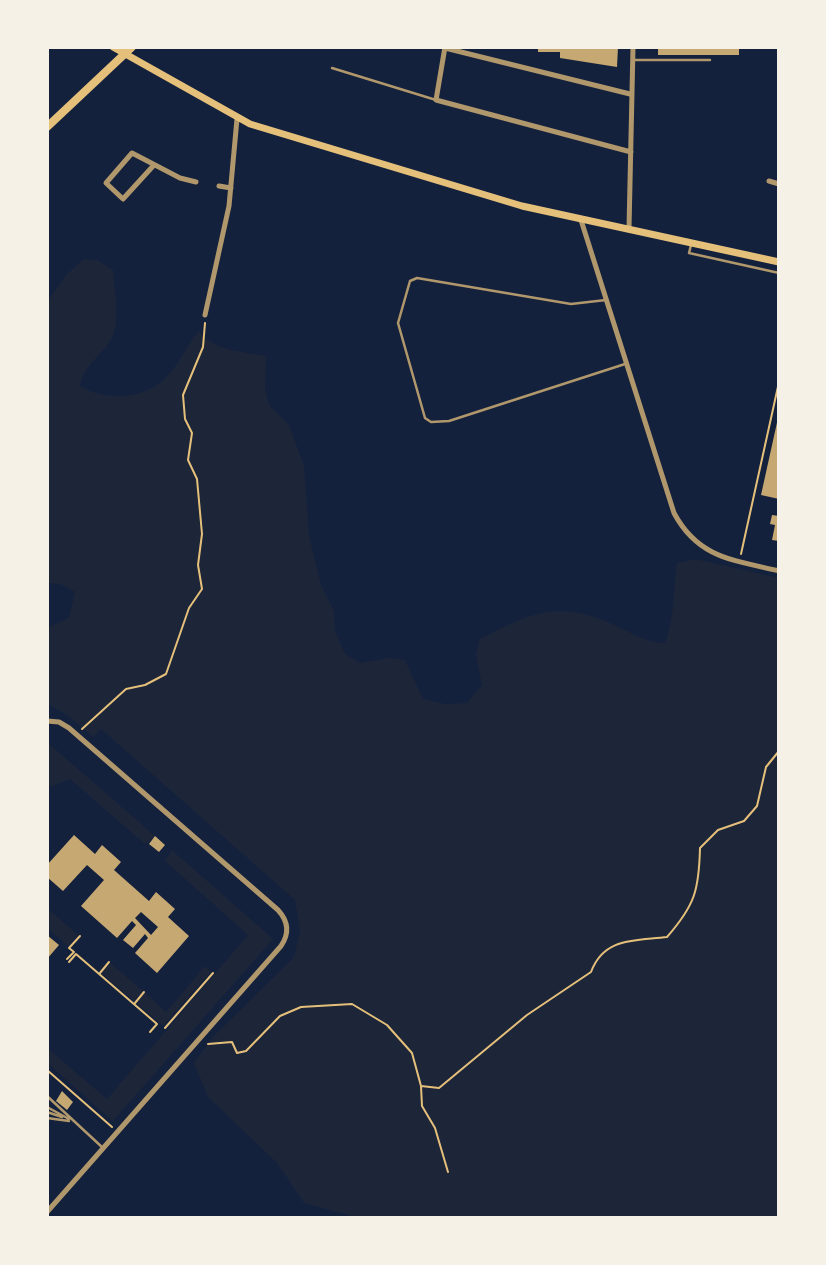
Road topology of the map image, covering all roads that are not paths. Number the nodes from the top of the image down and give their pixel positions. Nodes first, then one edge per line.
1 (113, 47) edge
2 (132, 47) edge
3 (634, 47) edge
4 (445, 48) edge
5 (125, 54) junction
6 (633, 60) junction
7 (710, 60) dead end
8 (332, 68) dead end
9 (630, 94) junction
10 (436, 100) junction
11 (237, 119) junction
12 (47, 127) edge
13 (631, 152) junction
14 (154, 165) junction
15 (769, 181) dead end
16 (196, 182) dead end
17 (779, 184) edge
18 (219, 186) dead end
19 (231, 188) junction
20 (581, 220) junction
21 (629, 228) junction
22 (691, 242) junction
23 (779, 262) edge
24 (779, 273) edge
25 (606, 300) junction
26 (205, 316) road end
27 (625, 364) junction
28 (779, 570) edge
29 (47, 720) edge
30 (47, 1096) edge
31 (47, 1109) edge
32 (47, 1118) edge
33 (72, 1121) junction
34 (103, 1148) junction
35 (47, 1212) edge

1 - 5 main road
2 - 5 main road
3 - 6 street
4 - 9 street
4 - 10 street
5 - 11 main road
5 - 12 main road
6 - 7 lane
6 - 9 street
8 - 10 lane
9 - 13 street
10 - 13 street
11 - 19 street
11 - 20 main road
13 - 21 street
14 - 14 street
14 - 16 street
15 - 17 street
18 - 19 street
19 - 26 street
20 - 21 main road
20 - 25 street
21 - 22 main road
22 - 23 main road
22 - 24 lane
25 - 27 street
25 - 27 lane
27 - 28 street
29 - 34 street
30 - 33 lane
31 - 33 lane
32 - 33 lane
33 - 34 lane
34 - 35 street

